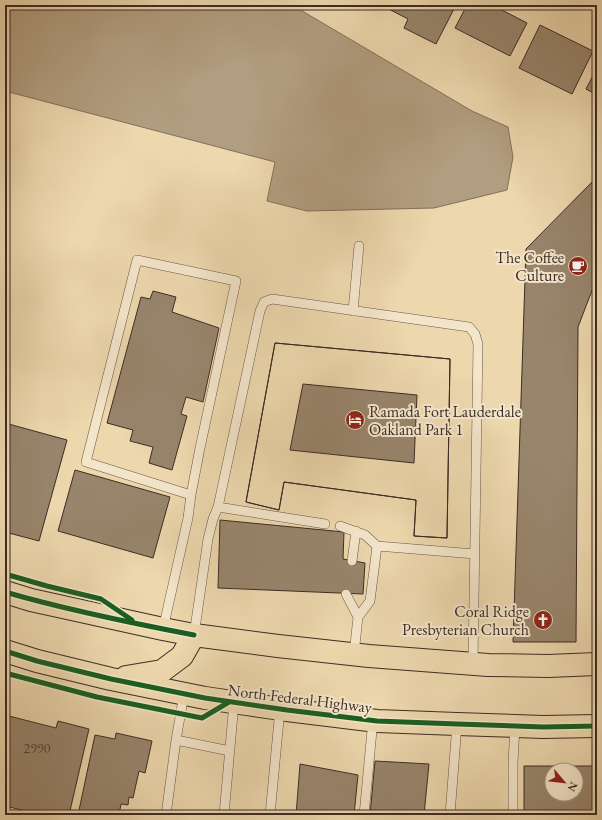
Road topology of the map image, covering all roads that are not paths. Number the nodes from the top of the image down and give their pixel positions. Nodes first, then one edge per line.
1 (359, 246) dead end
2 (353, 311) junction
3 (191, 495) junction
4 (218, 507) junction
5 (325, 524) dead end
6 (340, 526) dead end
7 (356, 531) junction
8 (378, 546) junction
9 (475, 554) junction
10 (352, 561) dead end
11 (5, 592) edge
12 (346, 594) dead end
13 (358, 617) junction
14 (163, 629) junction
15 (194, 635) junction
16 (5, 651) edge
17 (354, 654) junction
18 (473, 664) junction
19 (597, 664) edge
20 (111, 679) junction
21 (184, 694) junction
22 (234, 702) junction
23 (280, 709) junction
24 (373, 720) junction
25 (457, 724) junction
26 (515, 726) junction
27 (597, 726) edge
28 (176, 740) junction
29 (230, 751) junction
30 (166, 815) edge
31 (224, 815) edge
32 (270, 815) edge
33 (364, 815) edge
34 (450, 815) edge
35 (513, 815) edge

1 - 2 lane
2 - 4 lane
2 - 9 lane
3 - 3 lane
3 - 14 lane
4 - 5 lane
4 - 15 lane
6 - 7 lane
7 - 8 lane
7 - 10 lane
8 - 9 lane
8 - 13 lane
9 - 18 lane
11 - 14 main road
12 - 13 lane
13 - 17 lane
14 - 15 main road
15 - 17 main road
15 - 20 main road
16 - 20 main road, North Federal Highway
17 - 18 main road
18 - 19 main road
20 - 21 main road, North Federal Highway
21 - 22 main road, North Federal Highway
21 - 28 lane
22 - 23 main road, North Federal Highway
22 - 29 lane
23 - 24 main road, North Federal Highway
23 - 32 lane
24 - 25 main road, North Federal Highway
24 - 33 lane
25 - 26 main road, North Federal Highway
25 - 34 lane
26 - 27 main road, North Federal Highway
26 - 35 lane
28 - 29 lane
28 - 30 lane
29 - 31 lane

